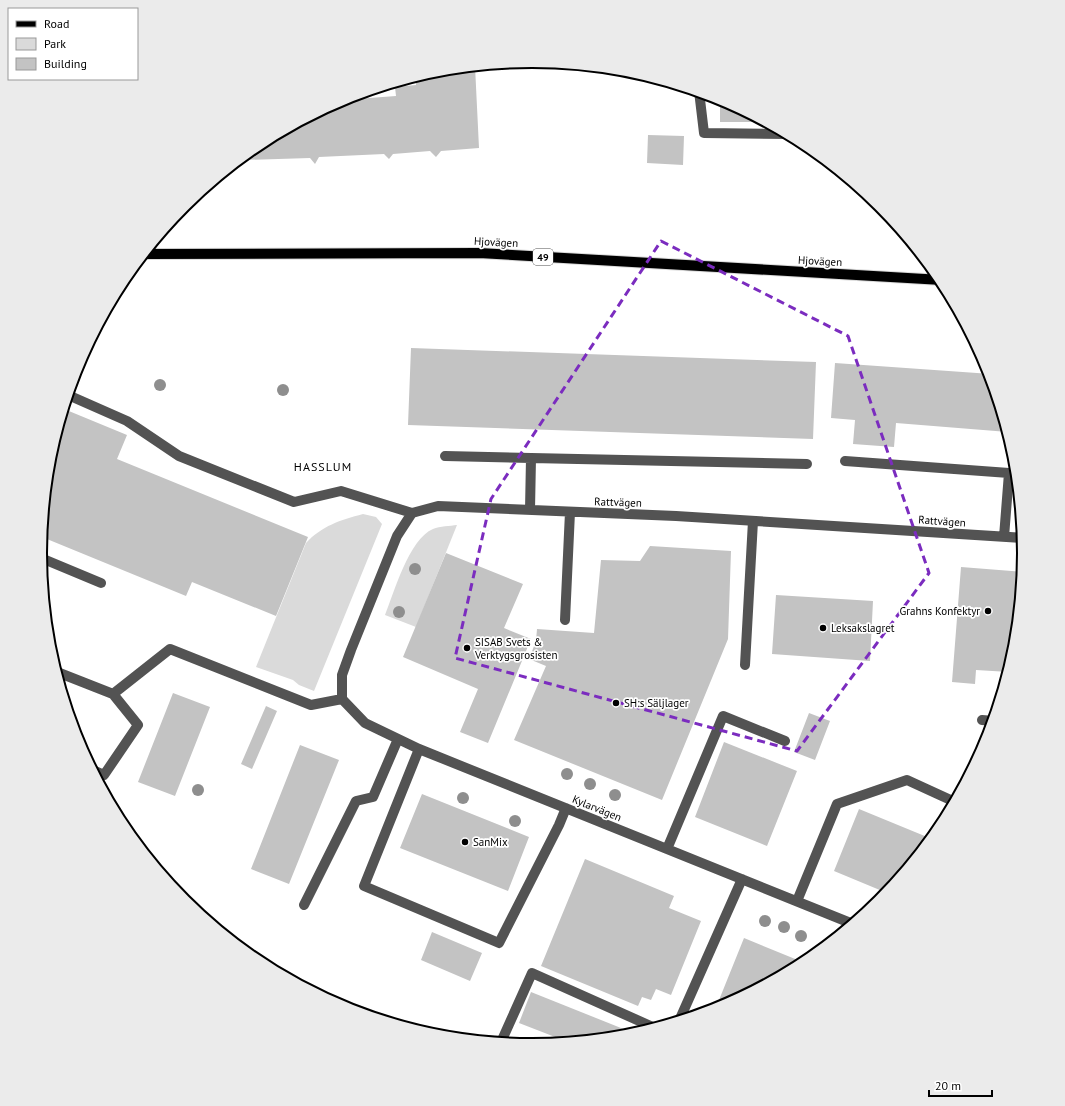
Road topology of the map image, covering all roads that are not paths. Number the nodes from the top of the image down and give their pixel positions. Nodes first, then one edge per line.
1 (700, 97) edge
2 (776, 134) edge
3 (150, 254) edge
4 (934, 280) edge
5 (73, 397) edge
6 (445, 456) dead end
7 (531, 458) junction
8 (845, 460) dead end
9 (807, 464) dead end
10 (1013, 486) edge
11 (530, 510) junction
12 (570, 512) junction
13 (412, 514) junction
14 (753, 521) junction
15 (1004, 537) junction
16 (1018, 538) edge
17 (47, 561) edge
18 (101, 583) dead end
19 (564, 620) dead end
20 (745, 665) dead end
21 (63, 675) edge
22 (113, 694) junction
23 (342, 699) junction
24 (982, 720) dead end
25 (988, 720) edge
26 (398, 739) junction
27 (785, 741) dead end
28 (419, 749) junction
29 (100, 773) edge
30 (951, 800) edge
31 (566, 808) junction
32 (667, 849) junction
33 (742, 879) junction
34 (796, 901) junction
35 (304, 904) dead end
36 (848, 922) edge
37 (682, 1015) edge
38 (647, 1024) edge
39 (503, 1037) edge

1 - 2 street
3 - 4 main road, Hjovägen / 49
5 - 13 street
6 - 7 street
7 - 9 street
7 - 11 street
8 - 10 street
10 - 15 street
11 - 12 street, Rattvägen
11 - 13 street, Rattvägen
12 - 14 street, Rattvägen
12 - 19 street
13 - 23 street
14 - 15 street, Rattvägen
14 - 20 street
15 - 16 street, Rattvägen
17 - 18 street
21 - 22 street
22 - 23 street
22 - 29 street
23 - 26 street, Kylarvägen
24 - 25 street
26 - 28 street, Kylarvägen
26 - 35 street
27 - 32 street
28 - 31 street, Kylarvägen
28 - 31 street
30 - 34 street
31 - 32 street, Kylarvägen
32 - 33 street, Kylarvägen
33 - 34 street, Kylarvägen
33 - 37 street
34 - 36 street, Kylarvägen
38 - 39 street

